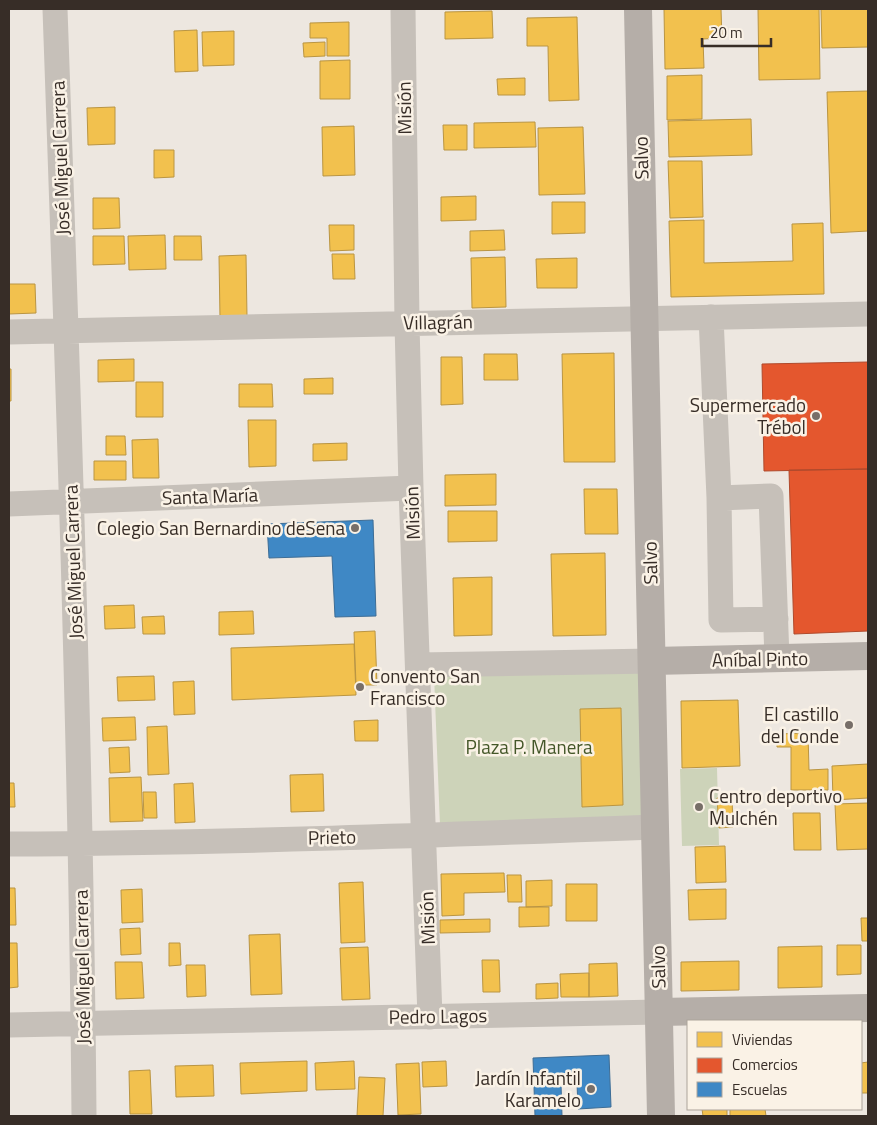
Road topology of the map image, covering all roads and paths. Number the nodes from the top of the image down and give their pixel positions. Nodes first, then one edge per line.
1 (55, 9) edge
2 (403, 9) edge
3 (638, 9) edge
4 (868, 314) edge
5 (711, 317) junction
6 (645, 318) junction
7 (407, 323) junction
8 (66, 330) junction
9 (9, 332) edge
10 (411, 488) junction
11 (719, 498) junction
12 (71, 502) junction
13 (9, 504) edge
14 (776, 619) junction
15 (868, 656) edge
16 (777, 658) junction
17 (652, 661) junction
18 (418, 665) junction
19 (655, 827) junction
20 (423, 835) junction
21 (9, 844) edge
22 (80, 844) junction
23 (868, 1008) edge
24 (659, 1012) junction
25 (430, 1017) junction
26 (83, 1024) junction
27 (9, 1025) edge
28 (84, 1116) edge
29 (661, 1116) edge

1 - 8 street, José Miguel Carrera
2 - 7 street, Misión
3 - 6 main road, Salvo
4 - 5 street, Villagrán
5 - 6 street, Villagrán
5 - 11 street
6 - 7 street, Villagrán
6 - 17 main road, Salvo
7 - 8 street, Villagrán
7 - 10 street, Misión
8 - 9 street, Villagrán
8 - 12 street, José Miguel Carrera
10 - 12 street, Santa María
10 - 18 street, Misión
11 - 14 street
11 - 14 street
12 - 13 street, Santa María
12 - 22 street, José Miguel Carrera
14 - 16 street
15 - 16 main road, Aníbal Pinto
16 - 17 main road, Aníbal Pinto
17 - 18 street
17 - 19 main road, Salvo
18 - 20 street, Misión
19 - 20 street, Prieto
19 - 24 main road, Salvo
20 - 22 street, Prieto
20 - 25 street, Misión
21 - 22 street, Prieto
22 - 26 street, José Miguel Carrera
23 - 24 main road, Pedro Lagos
24 - 25 street, Pedro Lagos
24 - 29 main road, Salvo
25 - 26 street, Pedro Lagos
26 - 27 street, Pedro Lagos
26 - 28 street, José Miguel Carrera

